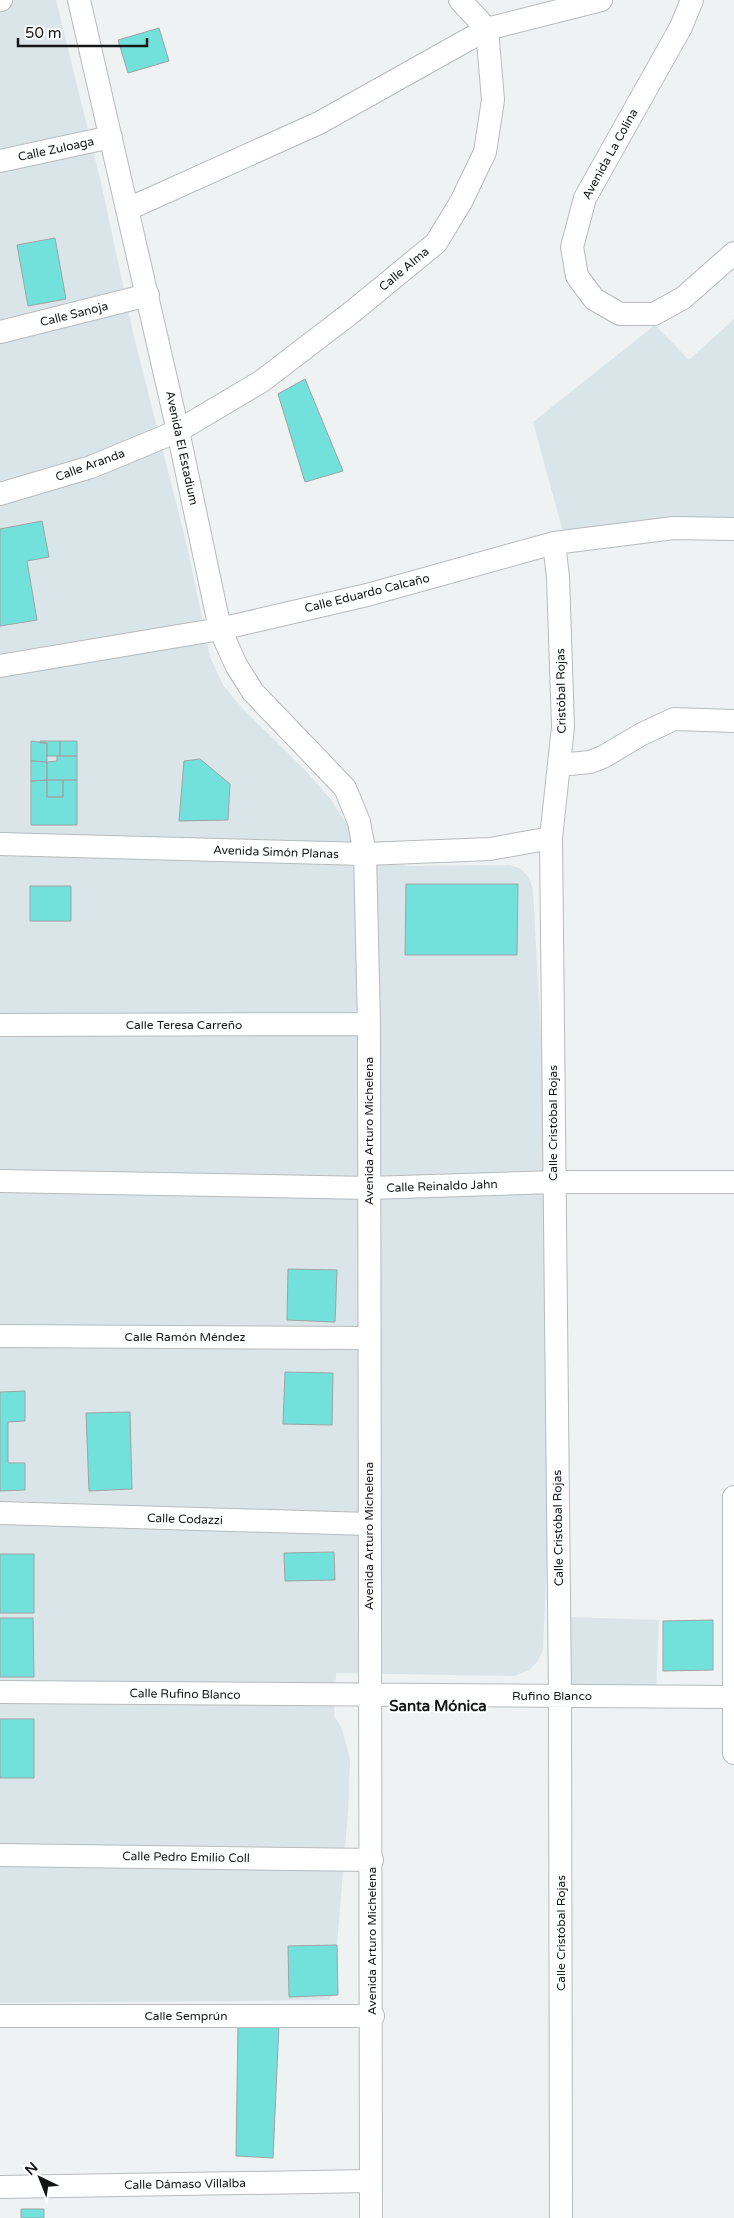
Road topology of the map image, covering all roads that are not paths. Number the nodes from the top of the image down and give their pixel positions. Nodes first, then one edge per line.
1 (79, 0) edge
2 (460, 0) edge
3 (601, 0) edge
4 (692, 0) edge
5 (487, 29) junction
6 (111, 137) junction
7 (0, 161) edge
8 (128, 210) junction
9 (734, 253) edge
10 (148, 295) junction
11 (0, 332) edge
12 (178, 431) junction
13 (0, 494) edge
14 (734, 529) edge
15 (554, 543) junction
16 (220, 629) junction
17 (0, 666) edge
18 (734, 720) edge
19 (559, 765) junction
20 (551, 838) junction
21 (0, 844) edge
22 (365, 854) junction
23 (369, 1024) junction
24 (0, 1025) edge
25 (0, 1181) edge
26 (554, 1182) junction
27 (734, 1182) edge
28 (369, 1188) junction
29 (0, 1336) edge
30 (369, 1338) junction
31 (734, 1497) edge
32 (0, 1513) edge
33 (369, 1524) junction
34 (0, 1692) edge
35 (370, 1696) junction
36 (560, 1696) junction
37 (734, 1697) edge
38 (734, 1753) edge
39 (0, 1854) edge
40 (372, 1860) junction
41 (0, 2016) edge
42 (372, 2016) junction
43 (371, 2181) junction
44 (0, 2187) edge
45 (371, 2218) edge
46 (561, 2218) edge

1 - 6 street, Avenida El Estadium
2 - 5 street
3 - 5 street
4 - 9 street, Avenida La Colina
5 - 8 street
5 - 12 street, Calle Alma
6 - 7 street, Calle Zuloaga
6 - 8 street, Avenida El Estadium
8 - 10 street, Avenida El Estadium
10 - 11 street, Calle Sanoja
10 - 12 street, Avenida El Estadium
12 - 13 street, Calle Aranda
12 - 16 street, Avenida El Estadium
14 - 15 street, Calle Eduardo Calcaño
15 - 16 street, Calle Eduardo Calcaño
15 - 19 street, Cristóbal Rojas
16 - 17 street, Calle Eduardo Calcaño
16 - 22 street, Avenida El Estadium
18 - 19 street
19 - 20 street, Cristóbal Rojas
20 - 22 street, Avenida Simón Planas
20 - 26 street, Calle Cristóbal Rojas
21 - 22 street, Avenida Simón Planas
22 - 23 street, Avenida Arturo Michelena
23 - 24 street, Calle Teresa Carreño
23 - 28 street, Avenida Arturo Michelena
25 - 28 street, Calle Reinaldo Jahn
26 - 27 street, Calle Reinaldo Jahn
26 - 28 street, Calle Reinaldo Jahn
26 - 36 street, Calle Cristóbal Rojas
28 - 30 street, Avenida Arturo Michelena
29 - 30 street, Calle Ramón Méndez
30 - 33 street, Avenida Arturo Michelena
31 - 37 street
32 - 33 street, Calle Codazzi
33 - 35 street, Avenida Arturo Michelena
34 - 35 street, Calle Rufino Blanco
35 - 36 street, Rufino Blanco
35 - 40 street, Avenida Arturo Michelena
36 - 37 street, Rufino Blanco
36 - 46 street, Calle Cristóbal Rojas
37 - 38 street
39 - 40 street, Calle Pedro Emilio Coll
40 - 42 street, Avenida Arturo Michelena
41 - 42 street, Calle Semprún
42 - 43 street, Avenida Arturo Michelena
43 - 44 street, Calle Dámaso Villalba
43 - 45 street, Avenida Arturo Michelena

